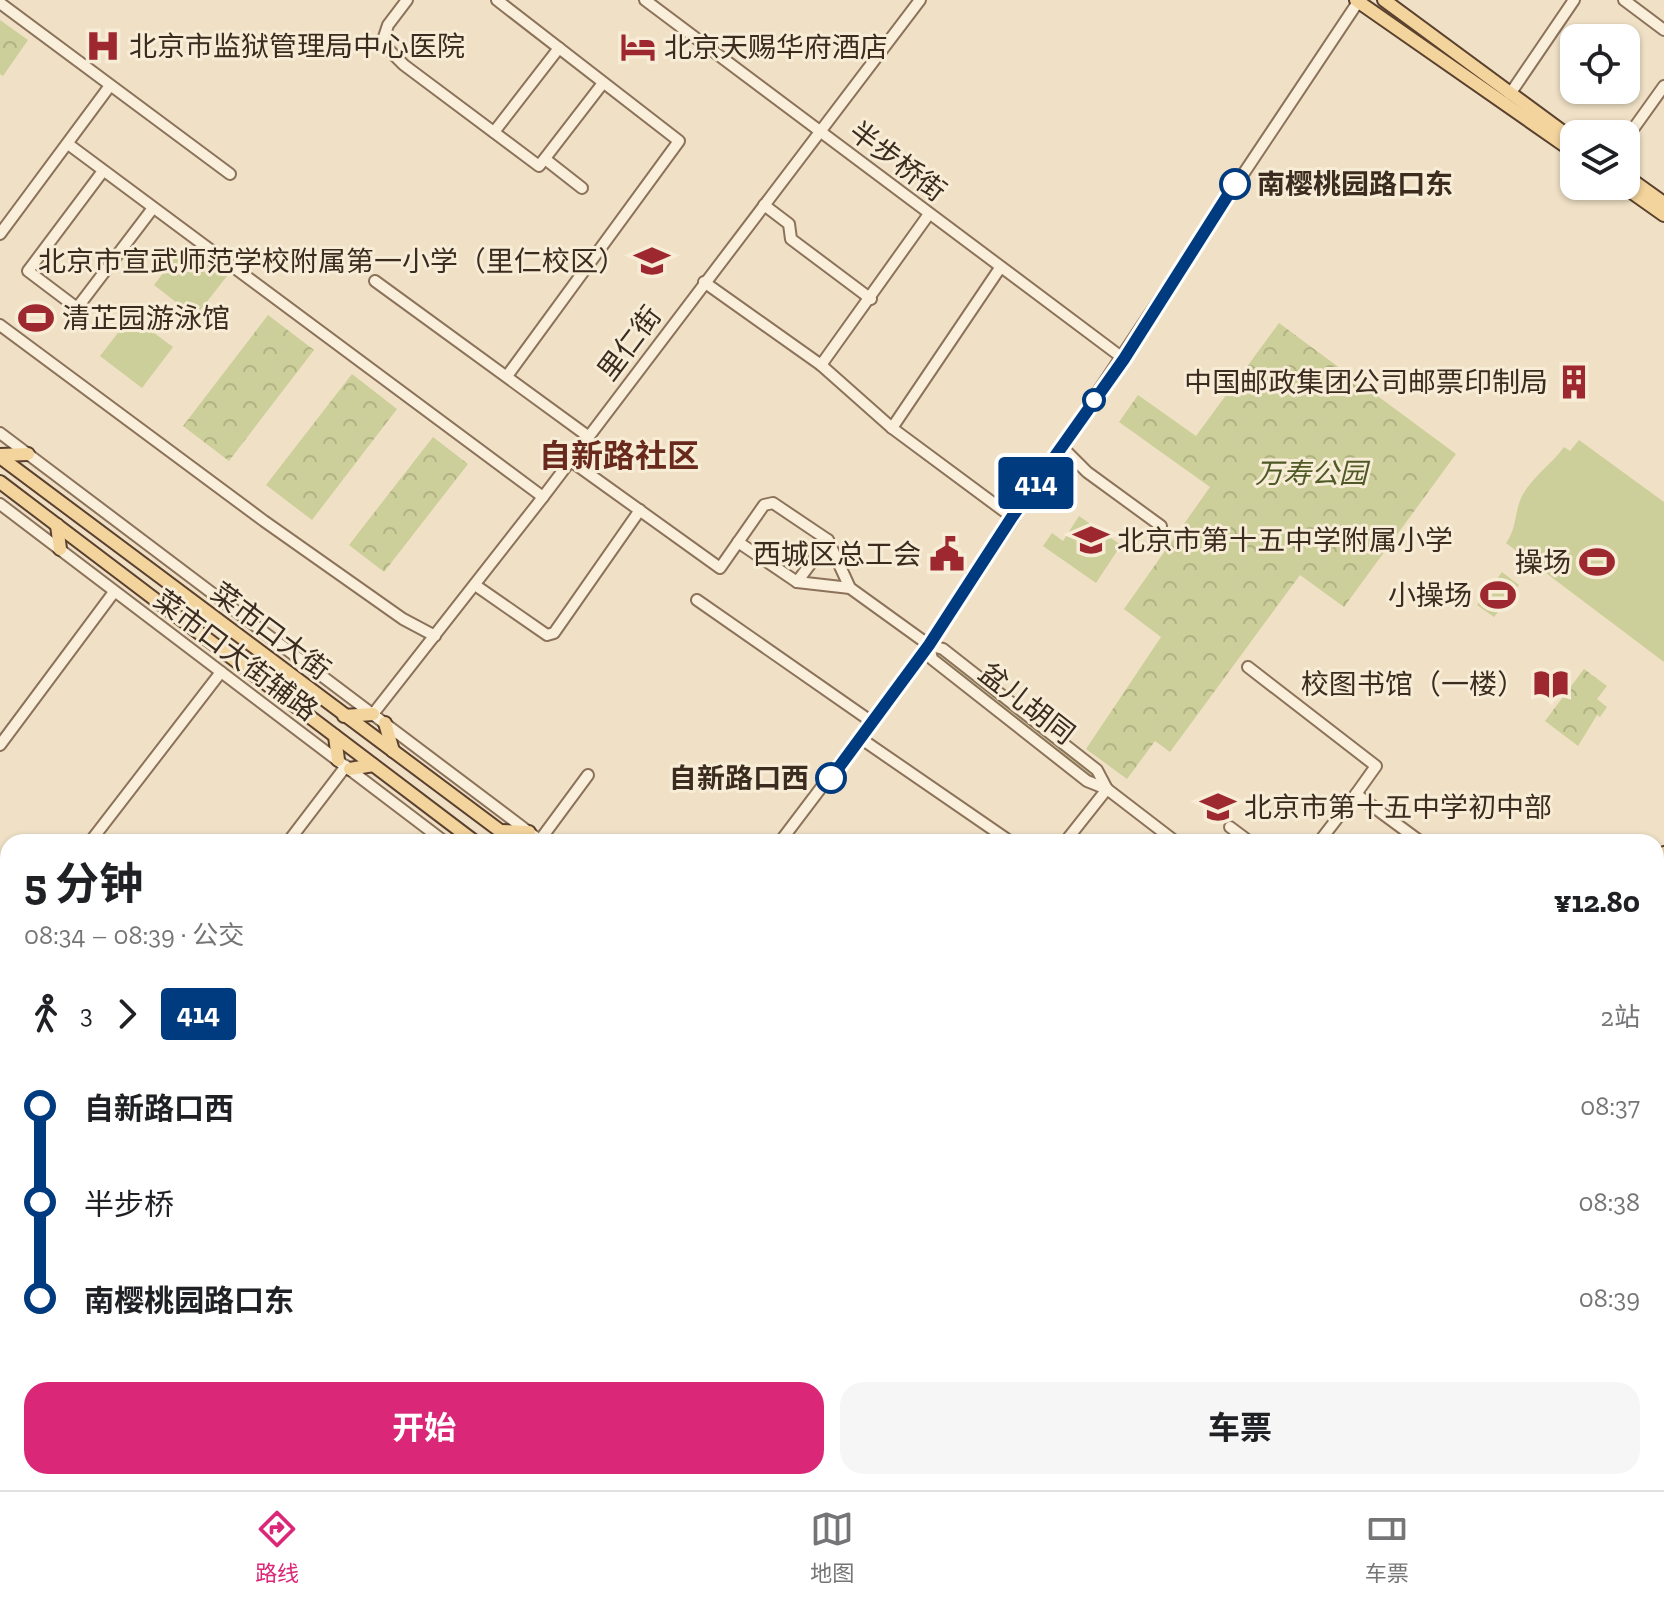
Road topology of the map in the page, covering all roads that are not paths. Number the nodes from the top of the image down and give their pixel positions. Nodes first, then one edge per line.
1 (407, 0) edge
2 (497, 0) edge
3 (645, 0) edge
4 (920, 0) edge
5 (1358, 0) edge
6 (1384, 0) edge
7 (1574, 0) edge
8 (1624, 0) edge
9 (0, 3) edge
10 (1664, 30) edge
11 (559, 48) junction
12 (603, 83) junction
13 (1664, 86) edge
14 (109, 87) junction
15 (1510, 94) junction
16 (1640, 120) edge
17 (1560, 130) edge
18 (494, 132) junction
19 (820, 132) junction
20 (1560, 142) edge
21 (68, 144) junction
22 (545, 159) junction
23 (103, 171) junction
24 (230, 174) dead end
25 (1640, 186) edge
26 (582, 188) dead end
27 (1640, 198) edge
28 (1664, 203) edge
29 (764, 205) junction
30 (153, 208) junction
31 (929, 214) junction
32 (1664, 215) edge
33 (0, 234) edge
34 (1000, 268) junction
35 (375, 281) dead end
36 (704, 282) junction
37 (871, 299) junction
38 (0, 325) edge
39 (1124, 359) junction
40 (821, 365) junction
41 (507, 376) junction
42 (892, 428) junction
43 (0, 433) edge
44 (589, 437) junction
45 (1061, 446) junction
46 (28, 454) junction
47 (0, 456) edge
48 (571, 461) junction
49 (0, 482) edge
50 (543, 497) junction
51 (0, 504) edge
52 (640, 510) junction
53 (1012, 517) junction
54 (57, 525) junction
55 (1161, 526) dead end
56 (828, 540) junction
57 (738, 542) junction
58 (60, 549) junction
59 (797, 582) junction
60 (475, 585) junction
61 (850, 588) junction
62 (114, 592) junction
63 (697, 600) dead end
64 (435, 636) junction
65 (929, 645) junction
66 (1248, 667) dead end
67 (221, 672) junction
68 (373, 714) junction
69 (344, 716) junction
70 (872, 722) junction
71 (385, 723) junction
72 (335, 736) junction
73 (860, 738) junction
74 (0, 745) edge
75 (393, 751) junction
76 (345, 765) junction
77 (373, 765) junction
78 (588, 775) dead end
79 (1107, 789) junction
80 (1356, 794) junction
81 (1230, 827) dead end
82 (499, 831) junction
83 (96, 834) edge
84 (294, 834) edge
85 (435, 834) edge
86 (464, 834) edge
87 (503, 834) edge
88 (515, 834) edge
89 (532, 834) edge
90 (540, 834) edge
91 (786, 834) edge
92 (999, 834) edge
93 (1071, 834) edge
94 (1163, 834) edge
95 (1239, 834) edge
96 (1325, 834) edge
97 (1410, 834) edge

1 - 18 street
2 - 11 street
3 - 19 street, 半步桥街
4 - 19 street, 里仁街
5 - 20 main road
5 - 39 street
6 - 15 main road
7 - 15 street
8 - 10 street
9 - 14 street
11 - 12 street
11 - 18 street
12 - 22 street
12 - 41 street
13 - 16 street
14 - 21 street
14 - 24 street
15 - 17 main road
18 - 22 street
19 - 29 street, 里仁街
19 - 31 street, 半步桥街
21 - 23 street
21 - 33 street
22 - 26 street
23 - 30 street
23 - 30 street
25 - 28 main road
27 - 32 main road
29 - 36 street, 里仁街
29 - 37 street
30 - 50 street
31 - 34 street, 半步桥街
31 - 37 street
34 - 39 street, 半步桥街
34 - 42 street
35 - 41 street
36 - 40 street
36 - 44 street, 里仁街
37 - 40 street
38 - 64 street
39 - 45 street
40 - 42 street
41 - 44 street
42 - 53 street
43 - 46 street
44 - 48 street, 里仁街
45 - 53 street
45 - 55 street
46 - 47 main road
46 - 68 street
47 - 69 main road, 菜市口大街
48 - 50 street, 里仁街
48 - 52 street
49 - 54 main road, 菜市口大街
50 - 60 street, 里仁街
51 - 58 street, 菜市口大街辅路
52 - 57 street
52 - 60 street
53 - 65 street
54 - 58 main road
54 - 72 main road, 菜市口大街
56 - 57 street
56 - 59 street
56 - 61 street
57 - 59 street
58 - 62 street, 菜市口大街辅路
59 - 61 street
60 - 64 street, 里仁街
61 - 65 street, 盆儿胡同
62 - 67 street, 菜市口大街辅路
62 - 74 street
63 - 70 street
64 - 68 street, 里仁街
65 - 70 street
65 - 79 street, 盆儿胡同
66 - 80 street
67 - 76 street, 菜市口大街辅路
67 - 83 street
68 - 69 main road
68 - 71 street
69 - 75 main road, 菜市口大街
70 - 73 street
71 - 75 main road
71 - 89 street
72 - 76 main road
72 - 77 main road, 菜市口大街
73 - 91 street
73 - 92 street
75 - 82 main road, 菜市口大街
76 - 77 main road
76 - 84 street
76 - 85 street, 菜市口大街辅路
77 - 86 main road, 菜市口大街
78 - 90 street
79 - 93 street
79 - 94 street, 盆儿胡同
80 - 96 street
80 - 97 street
81 - 95 street
82 - 87 main road, 菜市口大街
82 - 88 main road

